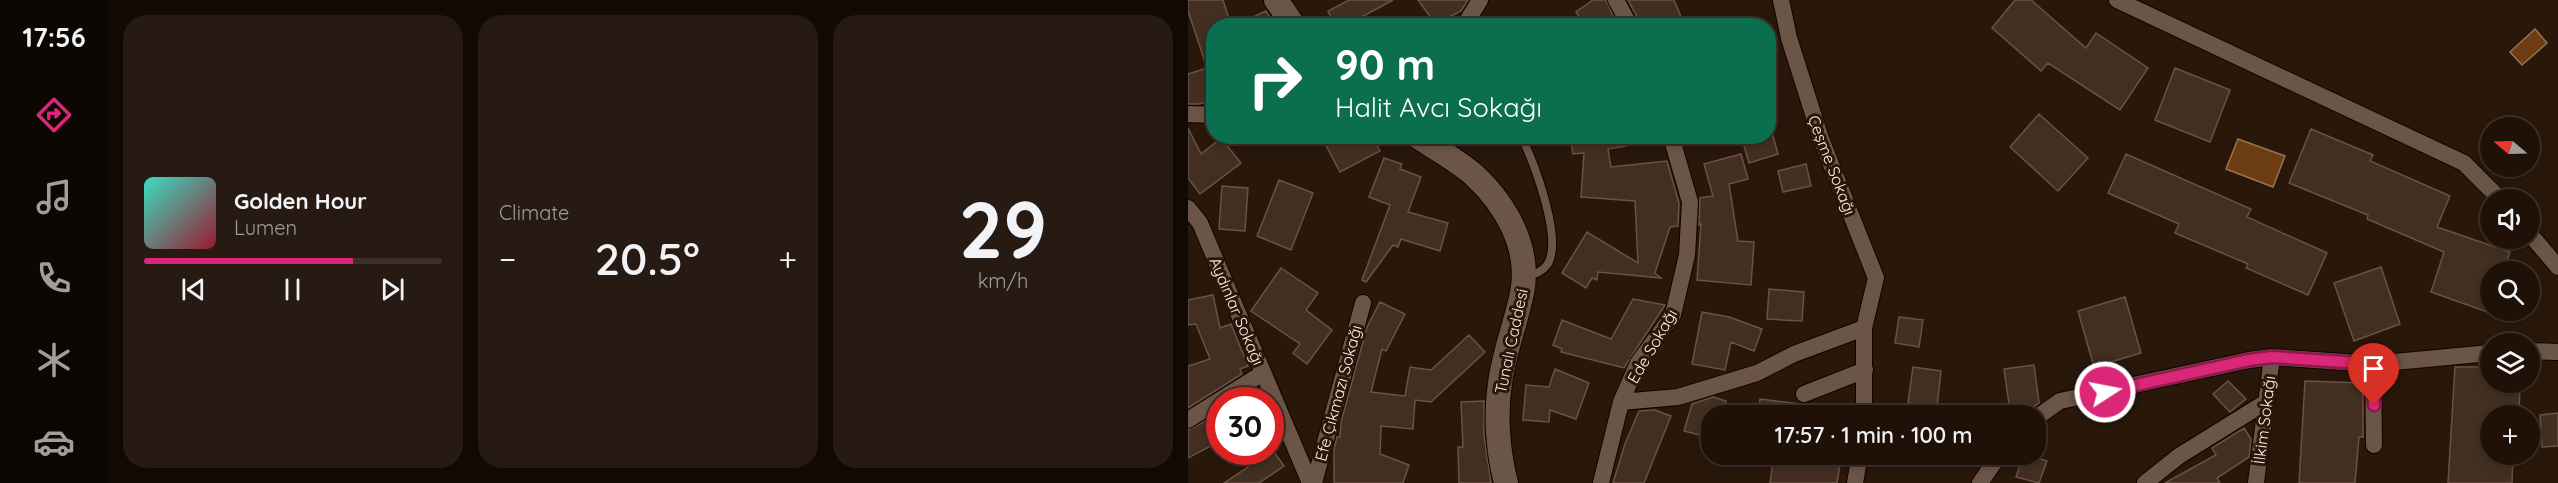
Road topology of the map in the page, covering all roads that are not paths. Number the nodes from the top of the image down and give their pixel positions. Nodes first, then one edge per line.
1 (1276, 0) edge
2 (1480, 0) edge
3 (1616, 0) edge
4 (1781, 0) edge
5 (2117, 0) edge
6 (1288, 18) edge
7 (1469, 18) edge
8 (1626, 18) edge
9 (1188, 114) edge
10 (1206, 115) edge
11 (1429, 144) edge
12 (1524, 144) edge
13 (1673, 144) edge
14 (2490, 189) edge
15 (1188, 208) edge
16 (2540, 245) edge
17 (2558, 267) edge
18 (1523, 277) junction
19 (1363, 303) dead end
20 (1864, 328) junction
21 (2540, 351) edge
22 (2558, 352) edge
23 (2480, 354) edge
24 (2272, 357) junction
25 (2373, 364) junction
26 (1865, 370) junction
27 (1263, 373) junction
28 (1804, 394) dead end
29 (1621, 402) junction
30 (2266, 402) junction
31 (1864, 405) edge
32 (2046, 411) edge
33 (1188, 420) edge
34 (2374, 445) dead end
35 (1858, 465) edge
36 (1992, 465) edge
37 (1312, 483) edge
38 (1506, 483) edge
39 (1601, 483) edge
40 (1855, 483) edge
41 (1980, 483) edge
42 (2145, 483) edge
43 (2256, 483) edge

1 - 6 main road
2 - 7 street
3 - 8 street
4 - 20 street, Çeşme Sokağı
5 - 14 street
9 - 10 street
11 - 18 main road, Tunalı Caddesi
12 - 18 lane
13 - 29 street, Ede Sokağı
15 - 27 street, Aydınlar Sokağı
16 - 17 street
18 - 38 main road, Tunalı Caddesi
19 - 37 street, Efe Çıkmazı Sokağı
20 - 26 street, Çeşme Sokağı
20 - 29 street
21 - 22 street
23 - 25 street
24 - 25 street
24 - 30 street, İlkim Sokağı
24 - 32 street
25 - 34 street
26 - 28 street
26 - 31 street, Çeşme Sokağı
27 - 33 street
27 - 37 street, Aydınlar Sokağı
29 - 39 street, Ede Sokağı
30 - 42 street
30 - 43 street, İlkim Sokağı
35 - 40 street
36 - 41 street

